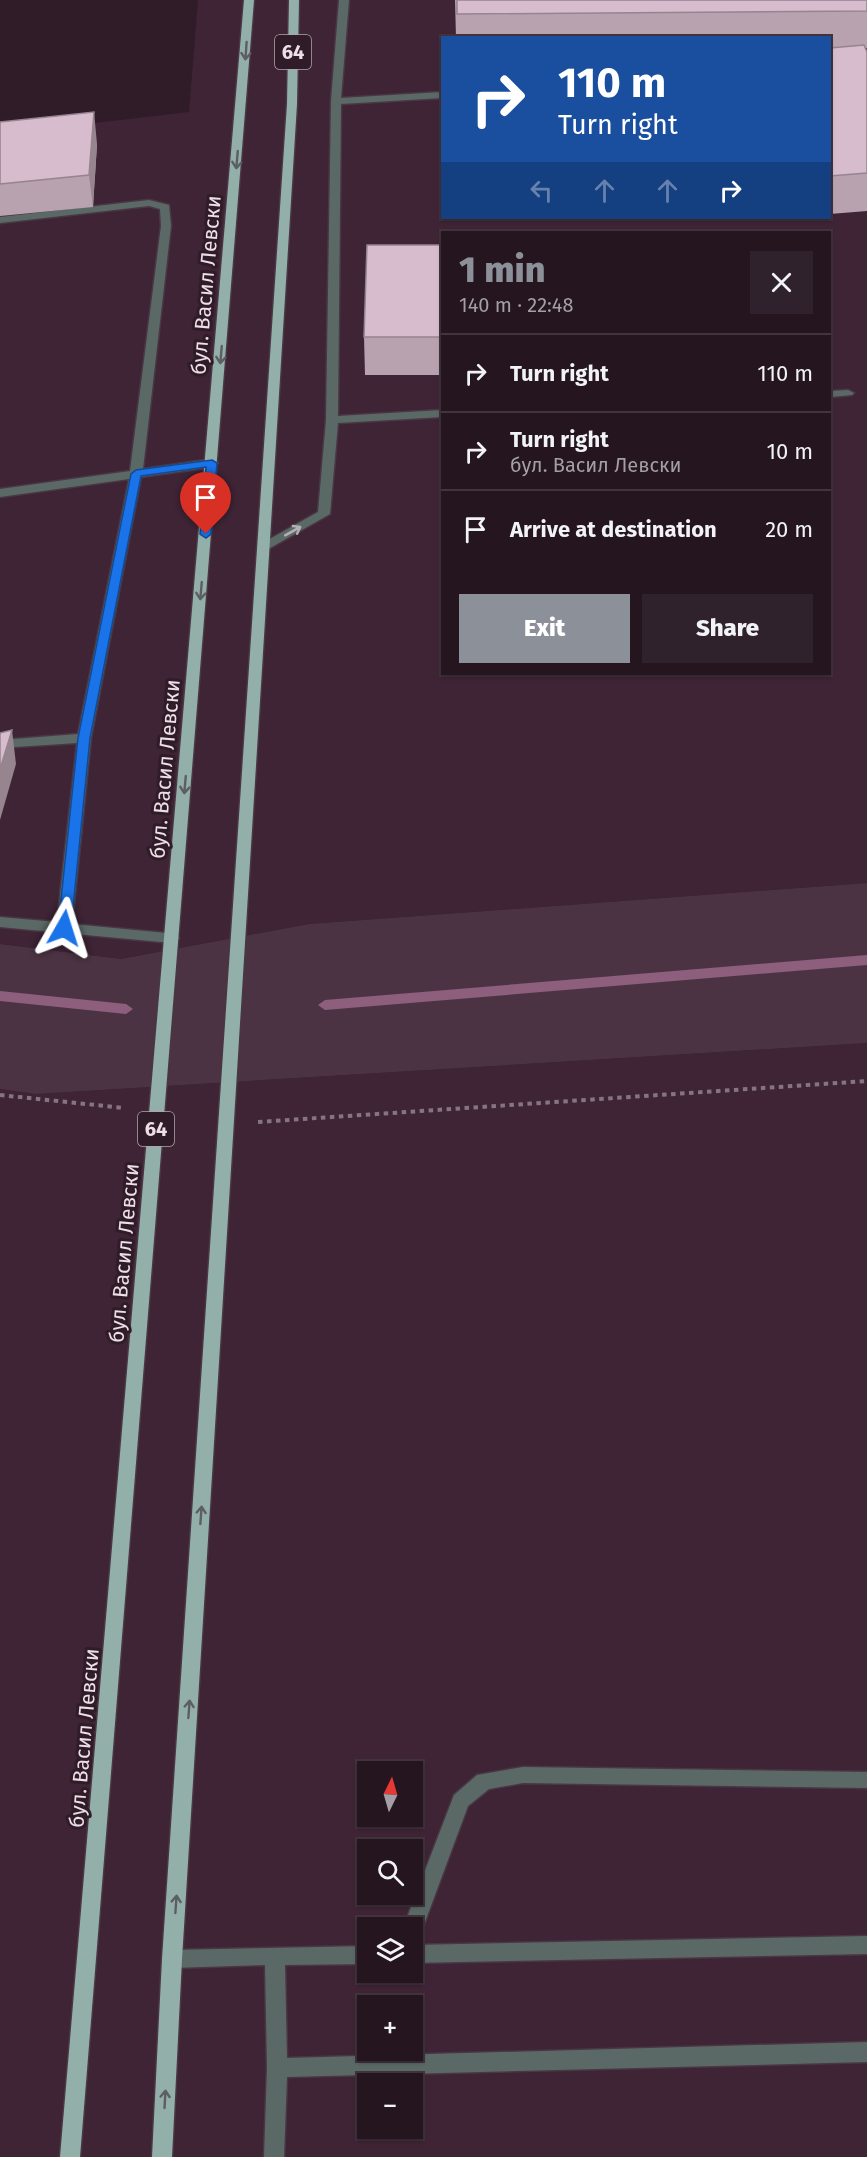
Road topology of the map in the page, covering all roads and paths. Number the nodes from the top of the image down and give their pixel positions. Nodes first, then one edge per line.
1 (249, 0) edge
2 (294, 0) edge
3 (344, 0) edge
4 (441, 95) edge
5 (336, 101) junction
6 (0, 220) edge
7 (848, 393) dead end
8 (831, 394) edge
9 (441, 414) edge
10 (332, 420) junction
11 (212, 463) junction
12 (136, 474) junction
13 (0, 493) edge
14 (263, 548) junction
15 (84, 738) junction
16 (0, 744) edge
17 (0, 922) edge
18 (64, 928) junction
19 (172, 938) junction
20 (867, 1081) edge
21 (0, 1095) edge
22 (158, 1112) junction
23 (227, 1124) junction
24 (867, 1780) edge
25 (417, 1917) edge
26 (867, 1945) edge
27 (423, 1954) edge
28 (357, 1955) edge
29 (275, 1956) junction
30 (172, 1959) junction
31 (867, 2052) edge
32 (277, 2068) junction
33 (70, 2157) edge
34 (162, 2157) edge
35 (274, 2157) edge

1 -> 11 main road, бул. Васил Левски / 64
2 - 14 main road, 64
3 - 5 lane
4 - 5 lane
5 - 10 lane
6 - 12 lane
7 - 8 lane
9 - 10 lane
14 -> 10 lane
11 - 12 lane
11 -> 19 main road, бул. Васил Левски / 64
12 - 13 lane
12 - 15 lane
14 - 23 main road, 64
15 - 16 lane
15 - 18 lane
17 - 18 lane
18 - 19 lane
19 - 22 main road, бул. Васил Левски / 64
20 - 23 path
21 - 22 path
22 - 33 main road, бул. Васил Левски / 64
30 -> 23 main road, 64
24 - 25 lane
26 - 27 lane
28 - 29 lane
29 - 30 lane
29 - 32 lane
34 -> 30 main road, 64
31 - 32 lane
32 - 35 lane

